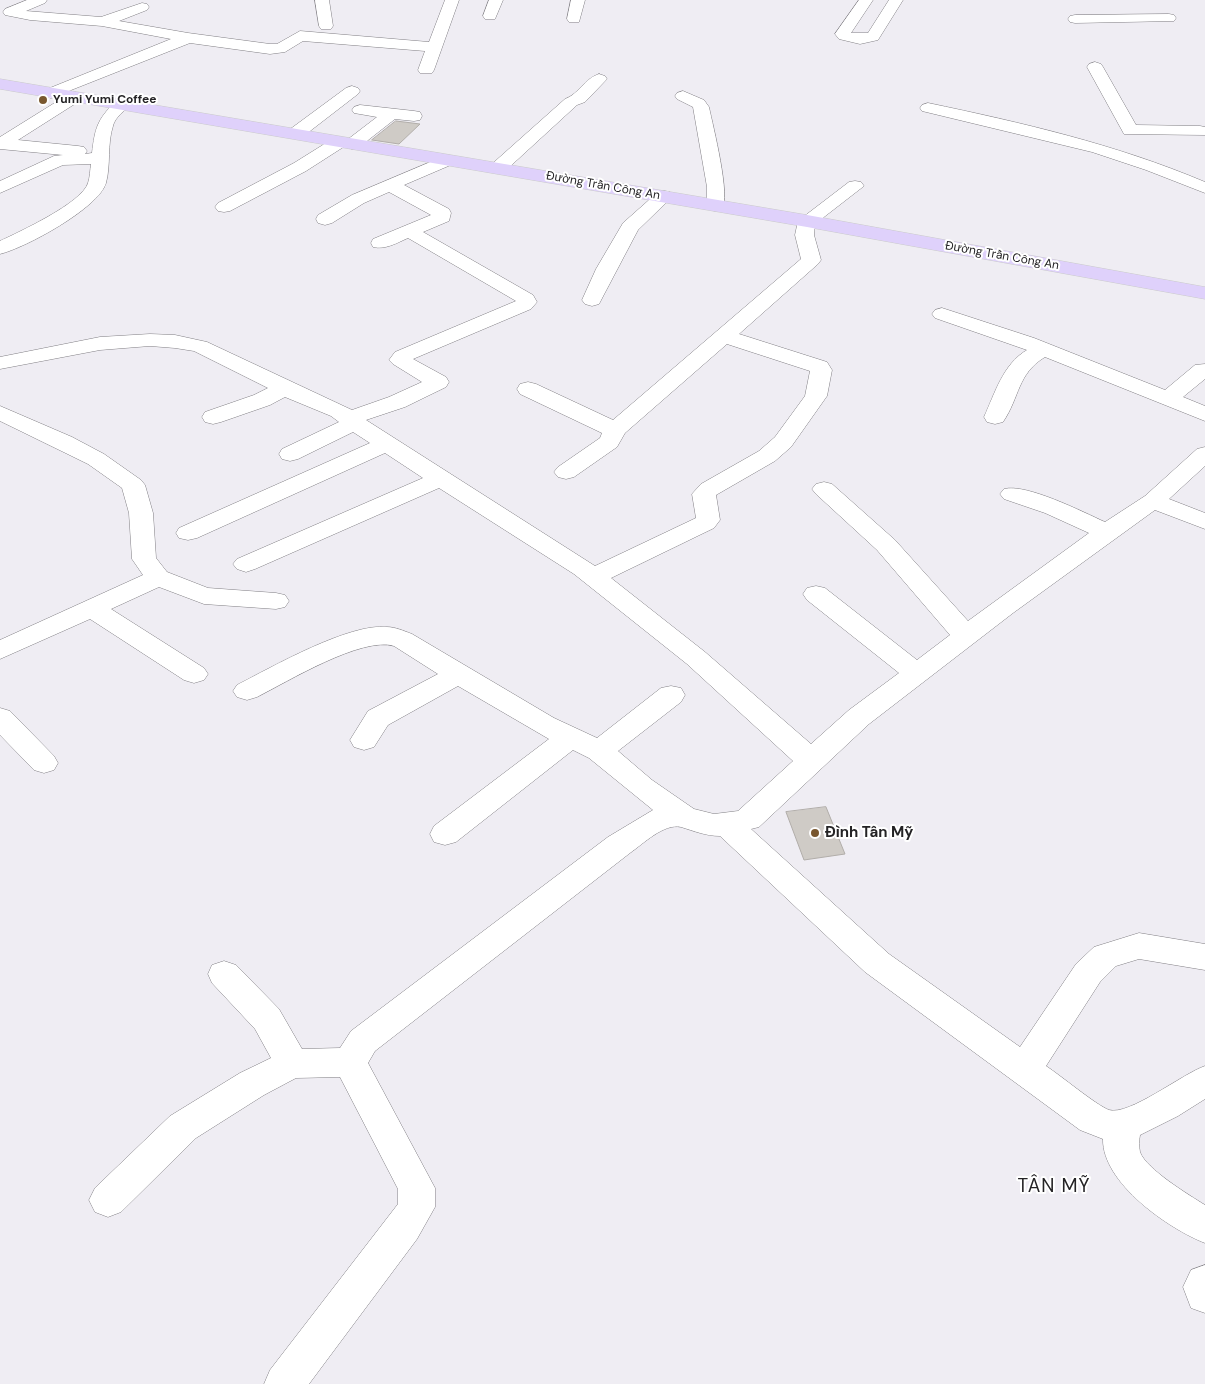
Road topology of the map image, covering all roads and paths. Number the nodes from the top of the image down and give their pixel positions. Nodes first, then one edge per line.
1 (40, 0) edge
2 (322, 0) edge
3 (452, 0) edge
4 (496, 0) edge
5 (578, 0) edge
6 (866, 0) edge
7 (896, 0) edge
8 (1155, 6) dead end
9 (142, 7) dead end
10 (490, 16) dead end
11 (574, 19) dead end
12 (1075, 19) dead end
13 (102, 22) junction
14 (326, 26) dead end
15 (188, 38) junction
16 (435, 47) junction
17 (1095, 67) dead end
18 (426, 70) dead end
19 (599, 79) dead end
20 (3, 86) edge
21 (352, 91) dead end
22 (51, 93) junction
23 (683, 96) dead end
24 (75, 97) junction
25 (121, 105) junction
26 (928, 108) dead end
27 (360, 110) dead end
28 (392, 113) junction
29 (414, 116) dead end
30 (1130, 130) junction
31 (1203, 132) edge
32 (295, 134) junction
33 (346, 143) junction
34 (0, 144) edge
35 (1153, 149) junction
36 (100, 155) junction
37 (1124, 157) junction
38 (447, 160) junction
39 (498, 168) junction
40 (390, 185) junction
41 (855, 186) dead end
42 (0, 188) edge
43 (1205, 188) edge
44 (664, 196) junction
45 (716, 206) junction
46 (224, 207) dead end
47 (325, 219) dead end
48 (807, 221) junction
49 (409, 231) junction
50 (380, 244) dead end
51 (0, 248) edge
52 (1205, 293) edge
53 (592, 300) dead end
54 (942, 314) dead end
55 (724, 336) junction
56 (1043, 349) junction
57 (0, 363) edge
58 (1203, 370) dead end
59 (528, 389) dead end
60 (294, 393) junction
61 (1168, 399) junction
62 (0, 413) edge
63 (1205, 414) edge
64 (213, 417) dead end
65 (995, 417) dead end
66 (352, 421) junction
67 (236, 428) dead end
68 (615, 430) junction
69 (386, 444) junction
70 (290, 454) dead end
71 (1205, 454) edge
72 (566, 472) dead end
73 (440, 479) junction
74 (824, 489) dead end
75 (1012, 494) dead end
76 (1153, 501) junction
77 (1205, 522) edge
78 (1107, 532) junction
79 (188, 533) dead end
80 (246, 564) dead end
81 (593, 577) junction
82 (158, 578) junction
83 (816, 594) dead end
84 (276, 601) dead end
85 (91, 608) junction
86 (966, 636) junction
87 (0, 650) edge
88 (916, 673) junction
89 (194, 674) dead end
90 (460, 674) junction
91 (247, 691) dead end
92 (671, 695) dead end
93 (0, 718) edge
94 (571, 737) junction
95 (364, 740) dead end
96 (599, 751) junction
97 (812, 761) junction
98 (44, 763) dead end
99 (683, 816) junction
100 (727, 825) junction
101 (445, 834) dead end
102 (1205, 957) edge
103 (224, 974) dead end
104 (350, 1062) junction
105 (292, 1064) junction
106 (1025, 1069) junction
107 (1205, 1081) edge
108 (1122, 1127) junction
109 (108, 1200) dead end
110 (1205, 1226) edge
111 (1205, 1283) edge
112 (1205, 1295) edge
113 (284, 1384) edge

1 - 13 street
2 - 14 street
3 - 16 street
4 - 10 street
5 - 11 street
6 - 7 street
8 - 12 street
9 - 13 street
13 - 15 street
15 - 16 street
15 - 22 street
16 - 18 street
17 - 30 street
19 - 39 street
20 - 22 main road, Đường Trần Công An
21 - 32 street
22 - 24 main road, Đường Trần Công An
23 - 45 street
24 - 25 main road, Đường Trần Công An
24 - 34 street
25 - 32 main road, Đường Trần Công An
25 - 36 street
26 - 37 street
27 - 28 street
28 - 29 street
28 - 33 street
30 - 31 street
30 - 35 street
31 - 35 street
32 - 33 main road, Đường Trần Công An
33 - 38 main road, Đường Trần Công An
33 - 46 street
34 - 36 street
35 - 37 street
36 - 42 street
36 - 51 street
37 - 43 street
38 - 39 main road, Đường Trần Công An
38 - 40 street
39 - 44 main road, Đường Trần Công An
40 - 47 street
40 - 49 street
41 - 48 street
44 - 45 main road, Đường Trần Công An
44 - 53 street
45 - 48 main road, Đường Trần Công An
48 - 52 main road, Đường Trần Công An
48 - 55 street
49 - 50 street
49 - 66 street
54 - 56 street
55 - 68 street
55 - 81 street
56 - 61 street
56 - 65 street
57 - 60 street
58 - 61 street
59 - 68 street
60 - 64 street
60 - 66 street
60 - 67 street
61 - 63 street
62 - 82 street
66 - 69 street
66 - 70 street
68 - 72 street
69 - 73 street
69 - 79 street
71 - 76 street
73 - 80 street
73 - 81 street
74 - 86 street
75 - 78 street
76 - 77 street
76 - 78 street
78 - 86 street
81 - 97 street
82 - 84 street
82 - 85 street
83 - 88 street
85 - 87 street
85 - 89 street
86 - 88 street
88 - 97 street
90 - 91 street
90 - 94 street
90 - 95 street
92 - 96 street
93 - 98 street
94 - 96 street
94 - 101 street
96 - 99 street
97 - 100 street
99 - 100 street
99 - 104 street
100 - 106 street
102 - 106 street
103 - 105 street
104 - 105 street
104 - 113 street
105 - 109 street
106 - 108 street
107 - 108 street
108 - 110 street
111 - 112 street

